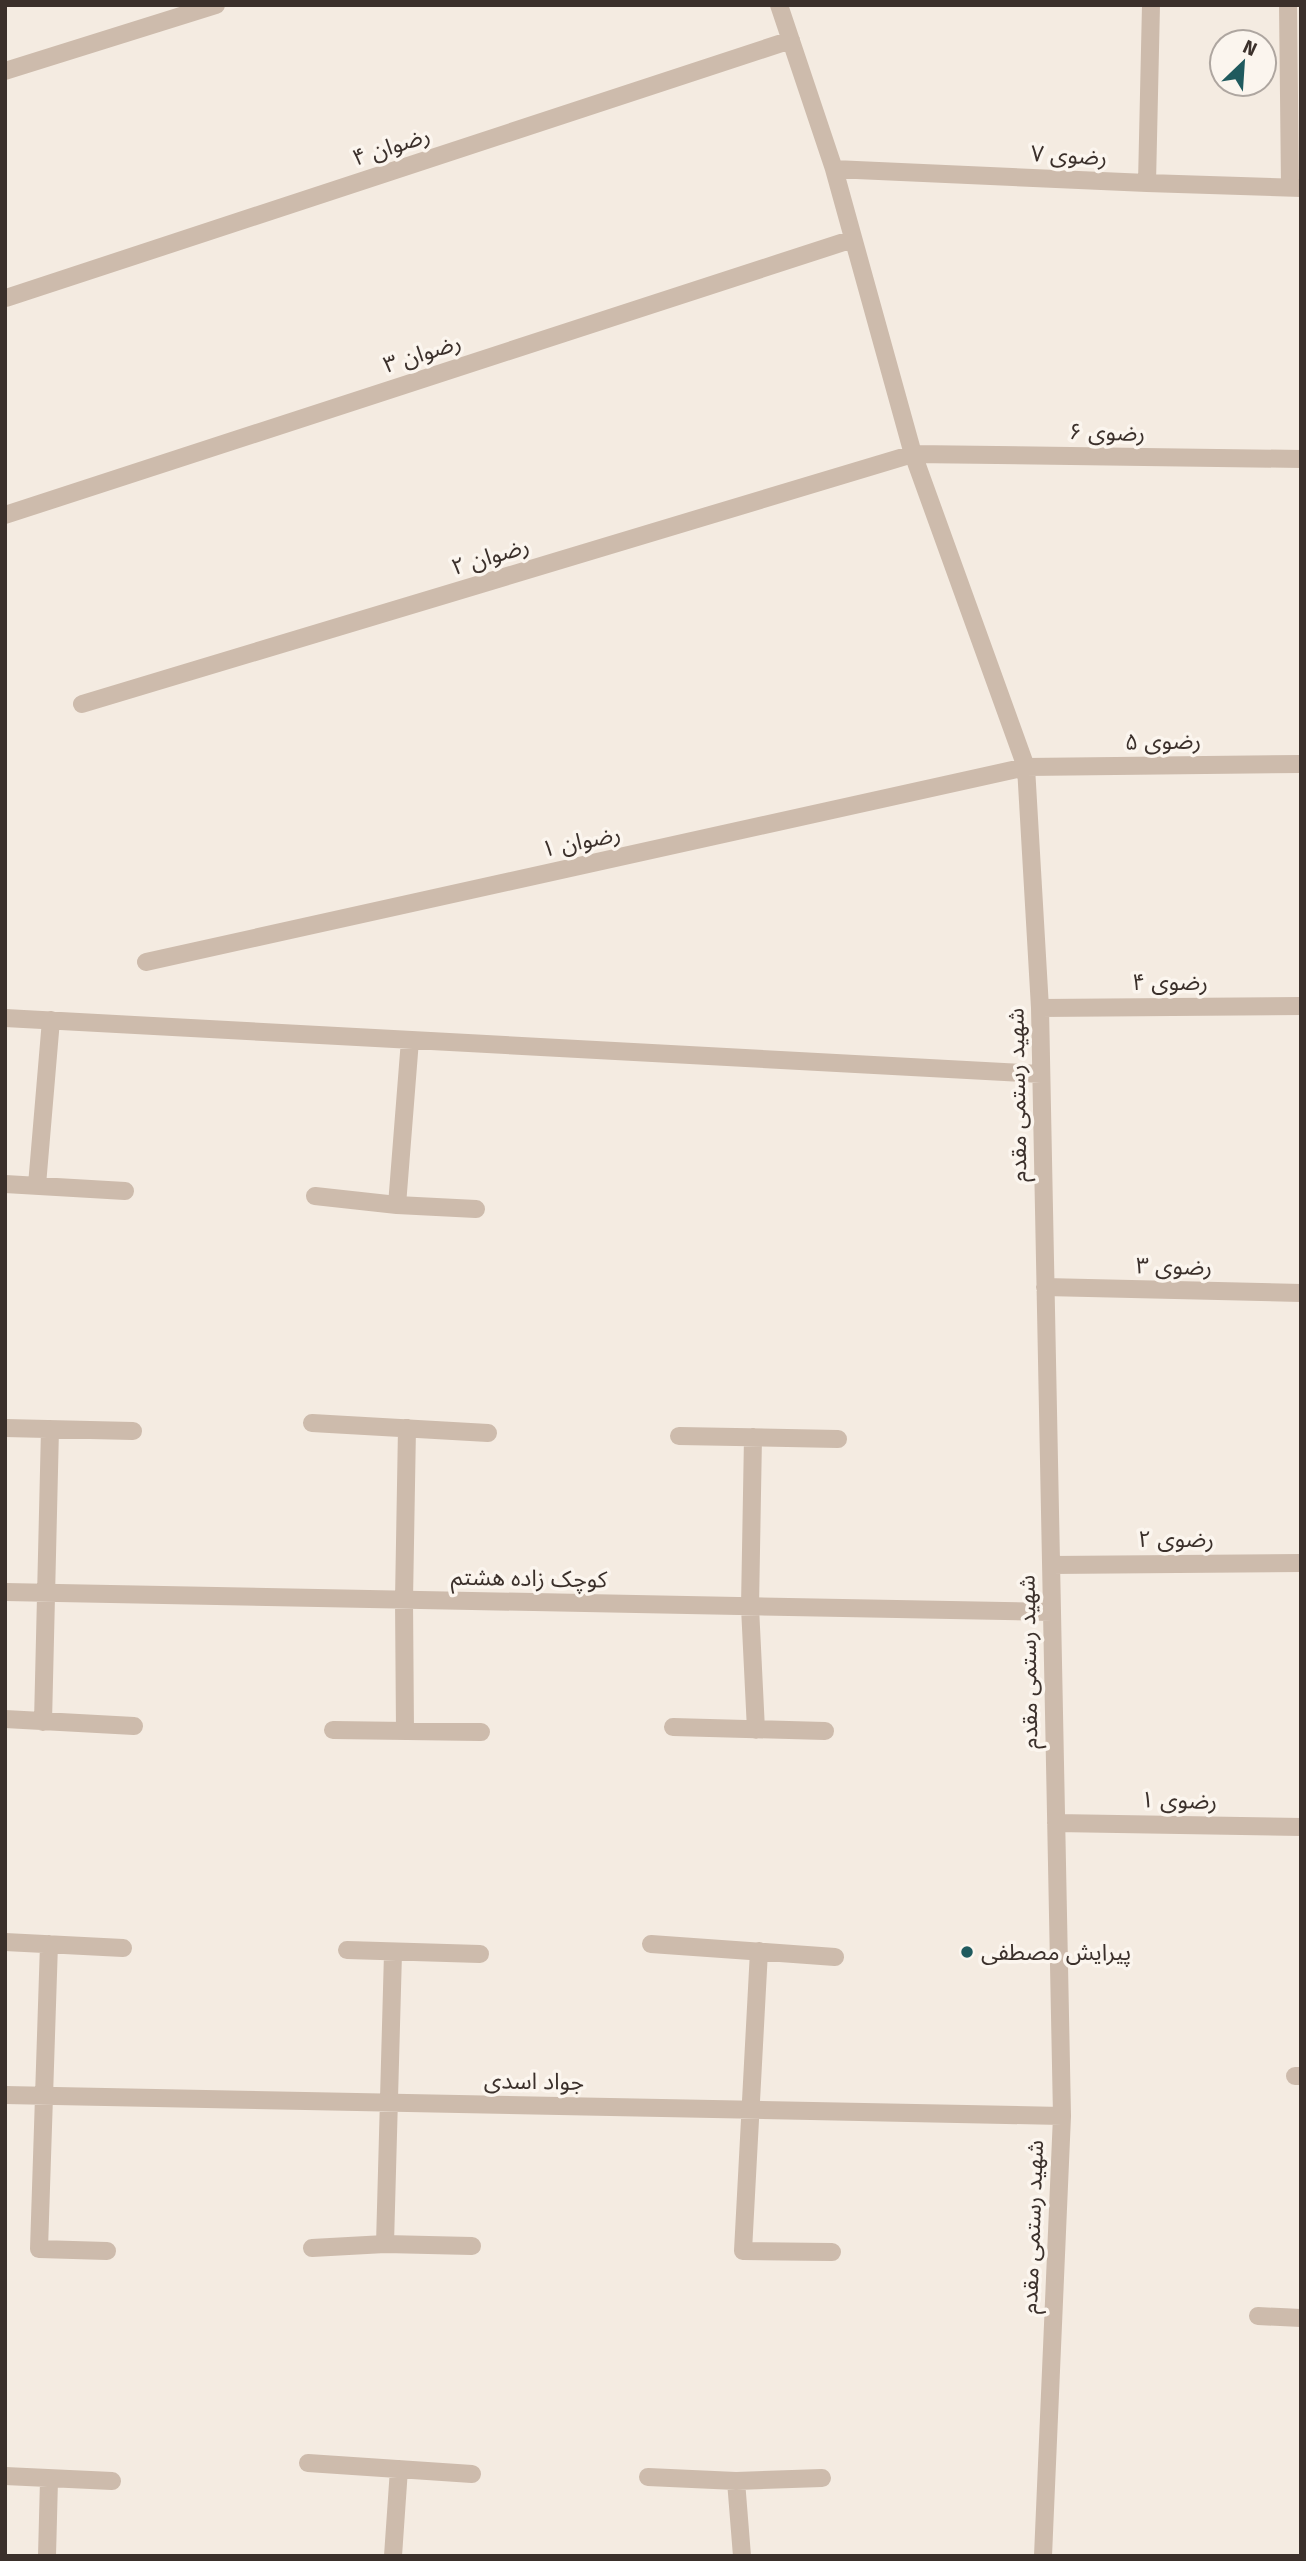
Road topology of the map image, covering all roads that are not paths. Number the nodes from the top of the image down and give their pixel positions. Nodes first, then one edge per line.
1 (216, 5) edge
2 (779, 5) edge
3 (1151, 5) edge
4 (1288, 5) edge
5 (791, 40) junction
6 (5, 71) edge
7 (834, 169) junction
8 (1147, 183) junction
9 (1295, 188) edge
10 (853, 239) junction
11 (6, 298) edge
12 (913, 454) junction
13 (1301, 460) edge
14 (5, 515) edge
15 (82, 704) dead end
16 (1301, 764) edge
17 (1026, 767) junction
18 (146, 962) dead end
19 (1301, 1006) edge
20 (1040, 1008) junction
21 (5, 1018) edge
22 (51, 1020) junction
23 (410, 1040) junction
24 (1041, 1074) junction
25 (5, 1184) edge
26 (37, 1185) junction
27 (125, 1191) dead end
28 (315, 1196) dead end
29 (397, 1205) junction
30 (476, 1209) dead end
31 (1045, 1287) junction
32 (1301, 1293) edge
33 (312, 1423) dead end
34 (5, 1428) edge
35 (408, 1428) junction
36 (50, 1429) junction
37 (133, 1432) dead end
38 (488, 1433) dead end
39 (679, 1436) dead end
40 (752, 1437) junction
41 (838, 1439) dead end
42 (1301, 1563) edge
43 (1051, 1565) junction
44 (5, 1592) edge
45 (46, 1592) junction
46 (404, 1600) junction
47 (750, 1607) junction
48 (1052, 1612) junction
49 (5, 1719) edge
50 (43, 1721) junction
51 (134, 1726) dead end
52 (673, 1727) dead end
53 (333, 1730) dead end
54 (756, 1730) junction
55 (405, 1731) junction
56 (825, 1731) dead end
57 (481, 1732) dead end
58 (1056, 1823) junction
59 (1301, 1827) edge
60 (5, 1942) edge
61 (48, 1944) junction
62 (652, 1944) dead end
63 (123, 1948) dead end
64 (347, 1950) dead end
65 (759, 1951) junction
66 (393, 1953) junction
67 (480, 1954) dead end
68 (835, 1957) dead end
69 (5, 2095) edge
70 (43, 2096) junction
71 (389, 2103) junction
72 (752, 2110) junction
73 (1062, 2116) junction
74 (385, 2244) junction
75 (472, 2246) dead end
76 (312, 2248) dead end
77 (107, 2251) dead end
78 (832, 2252) dead end
79 (1258, 2316) dead end
80 (1301, 2318) edge
81 (308, 2463) dead end
82 (399, 2469) junction
83 (472, 2474) dead end
84 (5, 2476) edge
85 (648, 2477) dead end
86 (821, 2478) dead end
87 (49, 2480) junction
88 (112, 2481) dead end
89 (736, 2481) junction
90 (47, 2556) edge
91 (393, 2556) edge
92 (742, 2556) edge
93 (1043, 2556) edge

1 - 6 street
2 - 5 street, شهید رستمی مقدم
3 - 8 street
4 - 9 street
5 - 7 street, شهید رستمی مقدم
5 - 11 street, رضوان ۴
7 - 8 street, رضوی ۷
7 - 10 street, شهید رستمی مقدم
8 - 9 street, رضوی ۷
10 - 12 street, شهید رستمی مقدم
10 - 14 street, رضوان ۳
12 - 13 street, رضوی ۶
12 - 15 street, رضوان ۲
12 - 17 street, شهید رستمی مقدم
16 - 17 street, رضوی ۵
17 - 18 street, رضوان ۱
17 - 20 street, شهید رستمی مقدم
19 - 20 street, رضوی ۴
20 - 24 street, شهید رستمی مقدم
21 - 22 street
22 - 23 street
22 - 26 street
23 - 24 street
23 - 29 street
24 - 31 street, شهید رستمی مقدم
25 - 26 street
26 - 27 street
28 - 29 street
29 - 30 street
31 - 32 street, رضوی ۳
31 - 43 street, شهید رستمی مقدم
33 - 35 street
34 - 36 street
35 - 38 street
35 - 46 street
36 - 37 street
36 - 45 street
39 - 40 street
40 - 41 street
40 - 47 street
42 - 43 street, رضوی ۲
43 - 48 street, شهید رستمی مقدم
44 - 45 street, کوچک زاده هشتم
45 - 46 street, کوچک زاده هشتم
45 - 50 street
46 - 47 street, کوچک زاده هشتم
46 - 55 street
47 - 48 street, کوچک زاده هشتم
47 - 54 street
48 - 58 street, شهید رستمی مقدم
49 - 50 street
50 - 51 street
52 - 54 street
53 - 55 street
54 - 56 street
55 - 57 street
58 - 59 street, رضوی ۱
58 - 73 street, شهید رستمی مقدم
60 - 61 street
61 - 63 street
61 - 70 street
62 - 65 street
64 - 66 street
65 - 68 street
65 - 72 street
66 - 67 street
66 - 71 street
69 - 70 street, جواد اسدی
70 - 71 street, جواد اسدی
70 - 77 street
71 - 72 street, جواد اسدی
71 - 74 street
72 - 73 street, جواد اسدی
72 - 78 street
73 - 93 street, شهید رستمی مقدم
74 - 75 street
74 - 76 street
79 - 80 street
81 - 82 street
82 - 83 street
82 - 91 street
84 - 87 street
85 - 89 street
86 - 89 street
87 - 88 street
87 - 90 street
89 - 92 street

